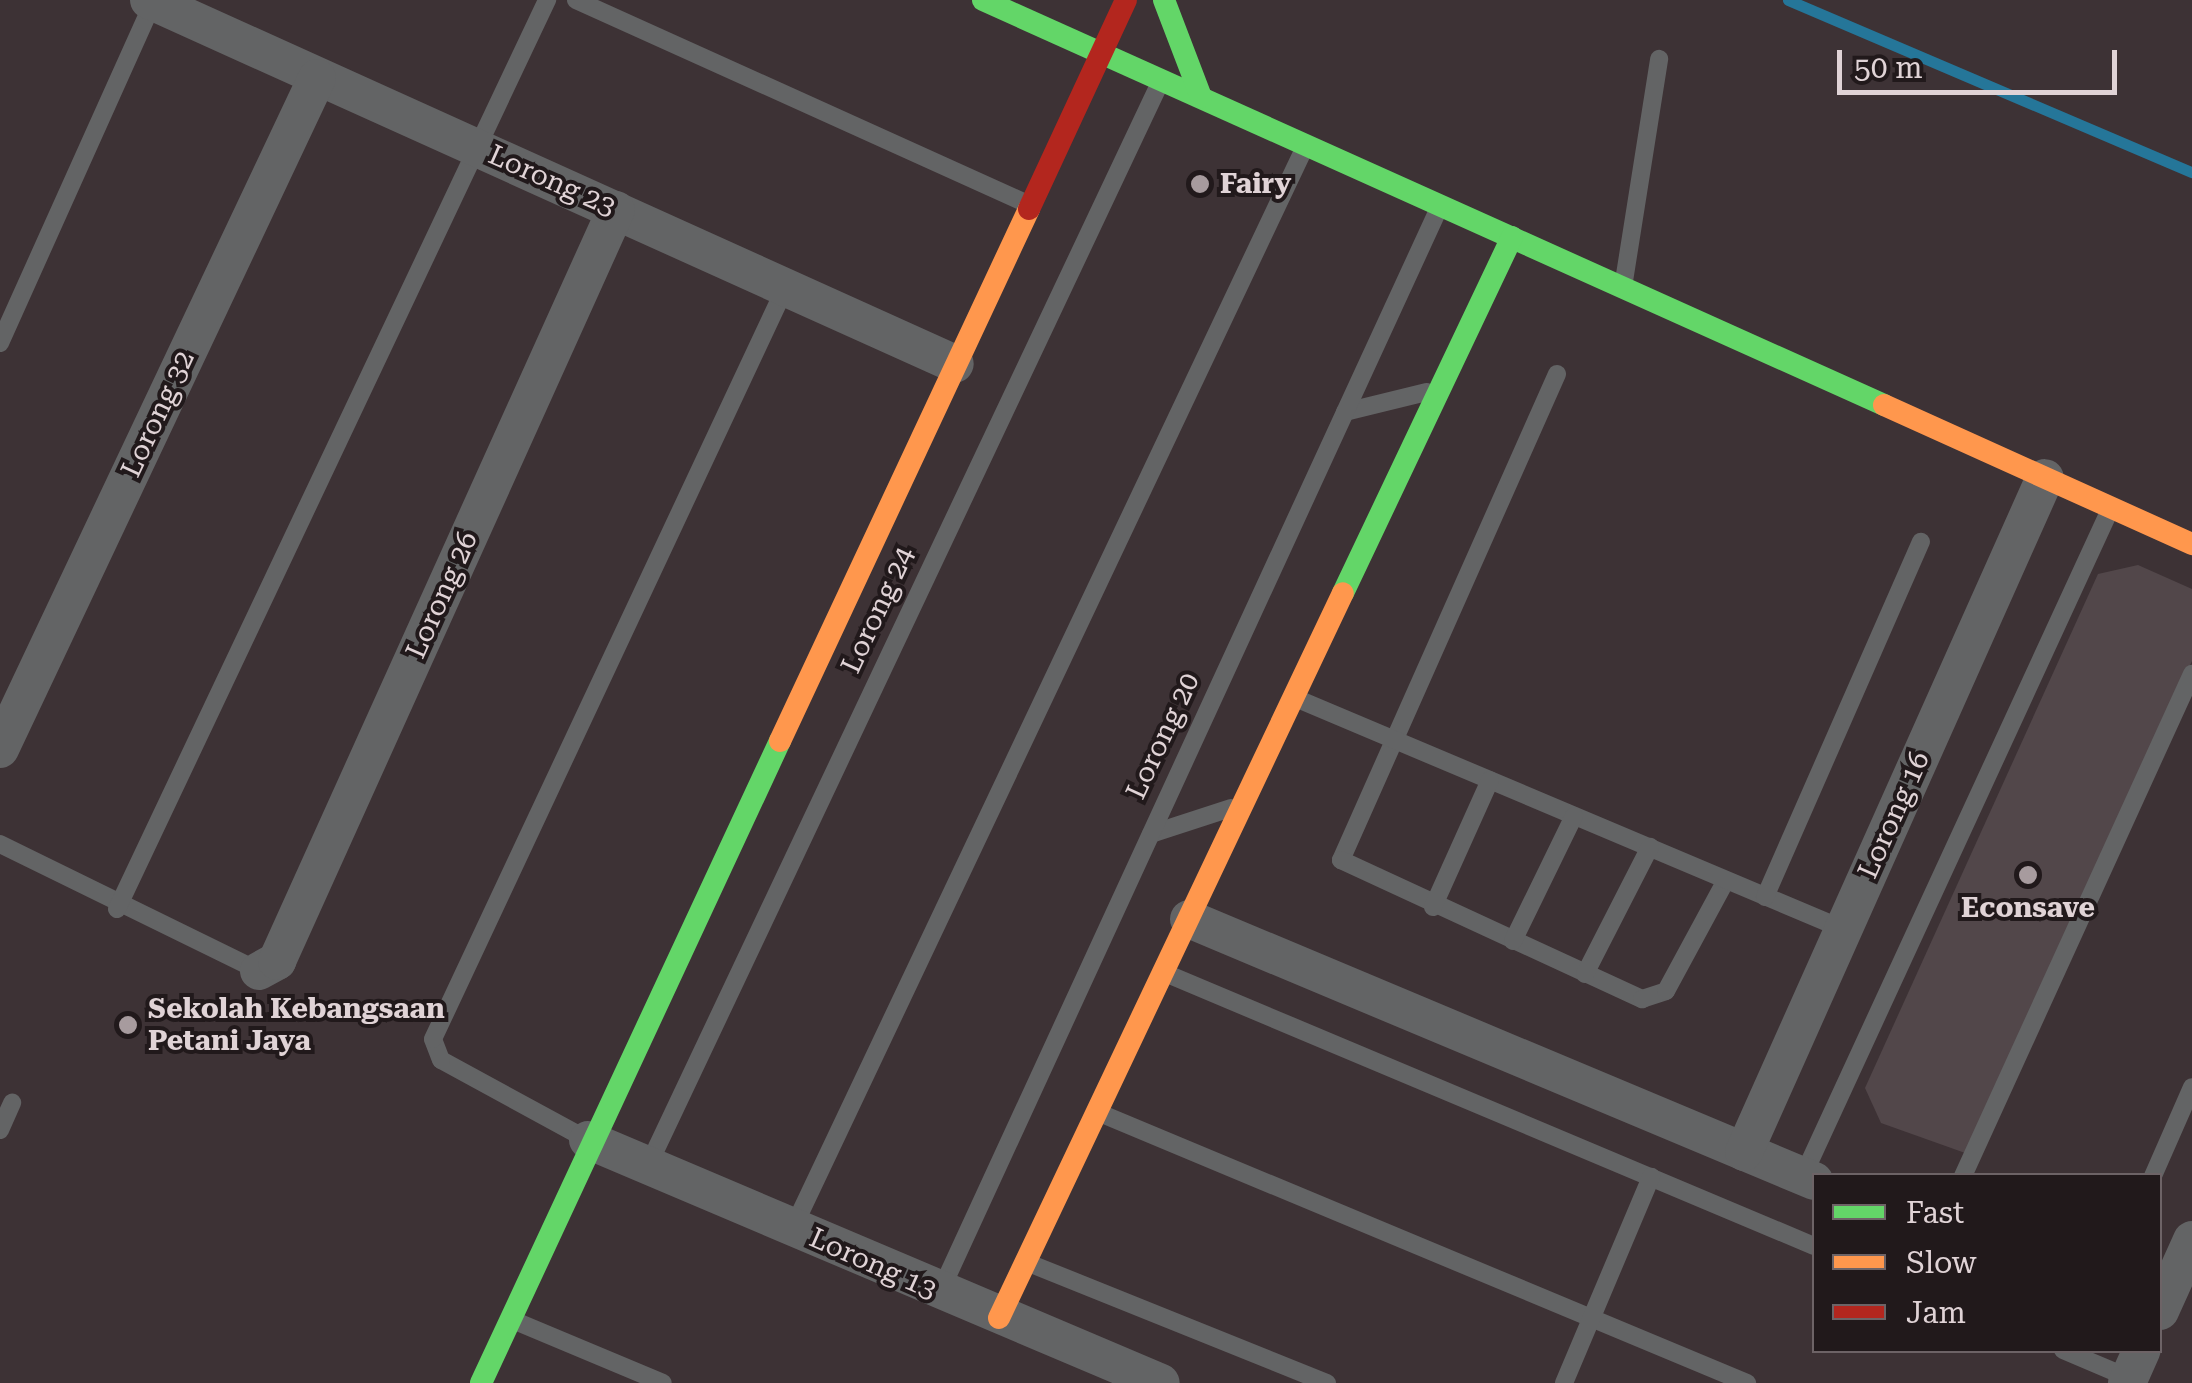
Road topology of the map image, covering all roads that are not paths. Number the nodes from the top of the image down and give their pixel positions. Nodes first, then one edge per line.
1 (547, 0) edge
2 (576, 0) edge
3 (983, 0) edge
4 (1126, 0) edge
5 (1164, 0) edge
6 (151, 1) edge
7 (1101, 54) junction
8 (1659, 59) dead end
9 (317, 78) junction
10 (1162, 80) junction
11 (1201, 97) junction
12 (1306, 144) junction
13 (480, 149) junction
14 (1030, 205) junction
15 (1441, 205) junction
16 (616, 210) junction
17 (1512, 237) junction
18 (786, 286) junction
19 (1622, 287) junction
20 (0, 344) edge
21 (955, 364) junction
22 (1558, 374) dead end
23 (1440, 389) junction
24 (1345, 412) junction
25 (2044, 478) junction
26 (2111, 508) junction
27 (1920, 542) dead end
28 (2192, 544) edge
29 (2192, 674) edge
30 (1294, 697) junction
31 (1398, 741) junction
32 (0, 749) edge
33 (1490, 780) junction
34 (1243, 804) junction
35 (1574, 816) junction
36 (1151, 834) junction
37 (0, 844) edge
38 (1650, 848) junction
39 (1726, 880) junction
40 (1765, 897) junction
41 (1433, 907) junction
42 (118, 909) junction
43 (1188, 918) junction
44 (1843, 929) junction
45 (1513, 942) junction
46 (259, 972) joint
47 (1163, 973) junction
48 (1585, 974) junction
49 (2192, 1087) edge
50 (12, 1103) dead end
51 (1097, 1112) junction
52 (0, 1130) edge
53 (588, 1140) junction
54 (1744, 1152) junction
55 (648, 1166) junction
56 (1964, 1173) edge
57 (2153, 1173) edge
58 (1651, 1178) junction
59 (1808, 1178) edge
60 (793, 1228) junction
61 (2192, 1240) edge
62 (1812, 1245) edge
63 (1026, 1262) junction
64 (940, 1292) junction
65 (2162, 1307) edge
66 (999, 1318) junction
67 (1592, 1318) junction
68 (511, 1320) junction
69 (2073, 1353) edge
70 (2132, 1371) edge
71 (481, 1383) edge
72 (662, 1383) edge
73 (1161, 1383) edge
74 (1327, 1383) edge
75 (1564, 1383) edge
76 (1748, 1383) edge

1 - 13 lane
2 - 14 lane
3 - 7 street
4 - 7 street, Lorong 24
5 - 11 street
6 - 9 street, Lorong 23
6 - 20 lane
7 - 10 street
7 - 14 street, Lorong 24
8 - 19 lane
9 - 13 street, Lorong 23
9 - 32 street, Lorong 32
10 - 11 street
10 - 55 lane, Lorong 24
11 - 12 street
12 - 15 street
12 - 60 lane
13 - 16 street, Lorong 23
13 - 42 lane
14 - 21 street, Lorong 24
15 - 17 street
15 - 24 lane, Lorong 20
16 - 18 street, Lorong 23
16 - 46 street, Lorong 26
17 - 19 street
17 - 23 street
18 - 21 street, Lorong 23
18 - 53 lane
19 - 25 street
21 - 53 street, Lorong 24
22 - 31 lane
23 - 24 lane
23 - 30 street
24 - 36 lane, Lorong 20
25 - 26 street
25 - 44 street, Lorong 16
26 - 28 street
26 - 59 lane
27 - 40 lane
29 - 56 lane
30 - 31 lane
30 - 34 street
31 - 33 lane
31 - 41 lane
33 - 35 lane
33 - 41 lane
34 - 36 lane
34 - 43 street
35 - 38 lane
35 - 45 lane
36 - 64 lane, Lorong 20
37 - 42 lane
38 - 39 lane
38 - 48 lane
39 - 40 lane
39 - 48 lane
40 - 44 lane
41 - 45 lane
42 - 46 lane
43 - 47 street
43 - 54 street
44 - 54 street, Lorong 16
45 - 48 lane
47 - 51 street
47 - 58 lane
49 - 57 lane
50 - 52 lane
51 - 63 street
51 - 67 lane
53 - 55 street, Lorong 13
53 - 68 street, Lorong 24
54 - 59 street
55 - 60 street, Lorong 13
58 - 62 lane
58 - 67 lane
60 - 64 street, Lorong 13
61 - 65 street
63 - 66 street
63 - 74 lane
64 - 66 street, Lorong 13
66 - 73 street, Lorong 13
67 - 75 lane
67 - 76 lane
68 - 71 street, Lorong 24
68 - 72 lane
69 - 70 lane

